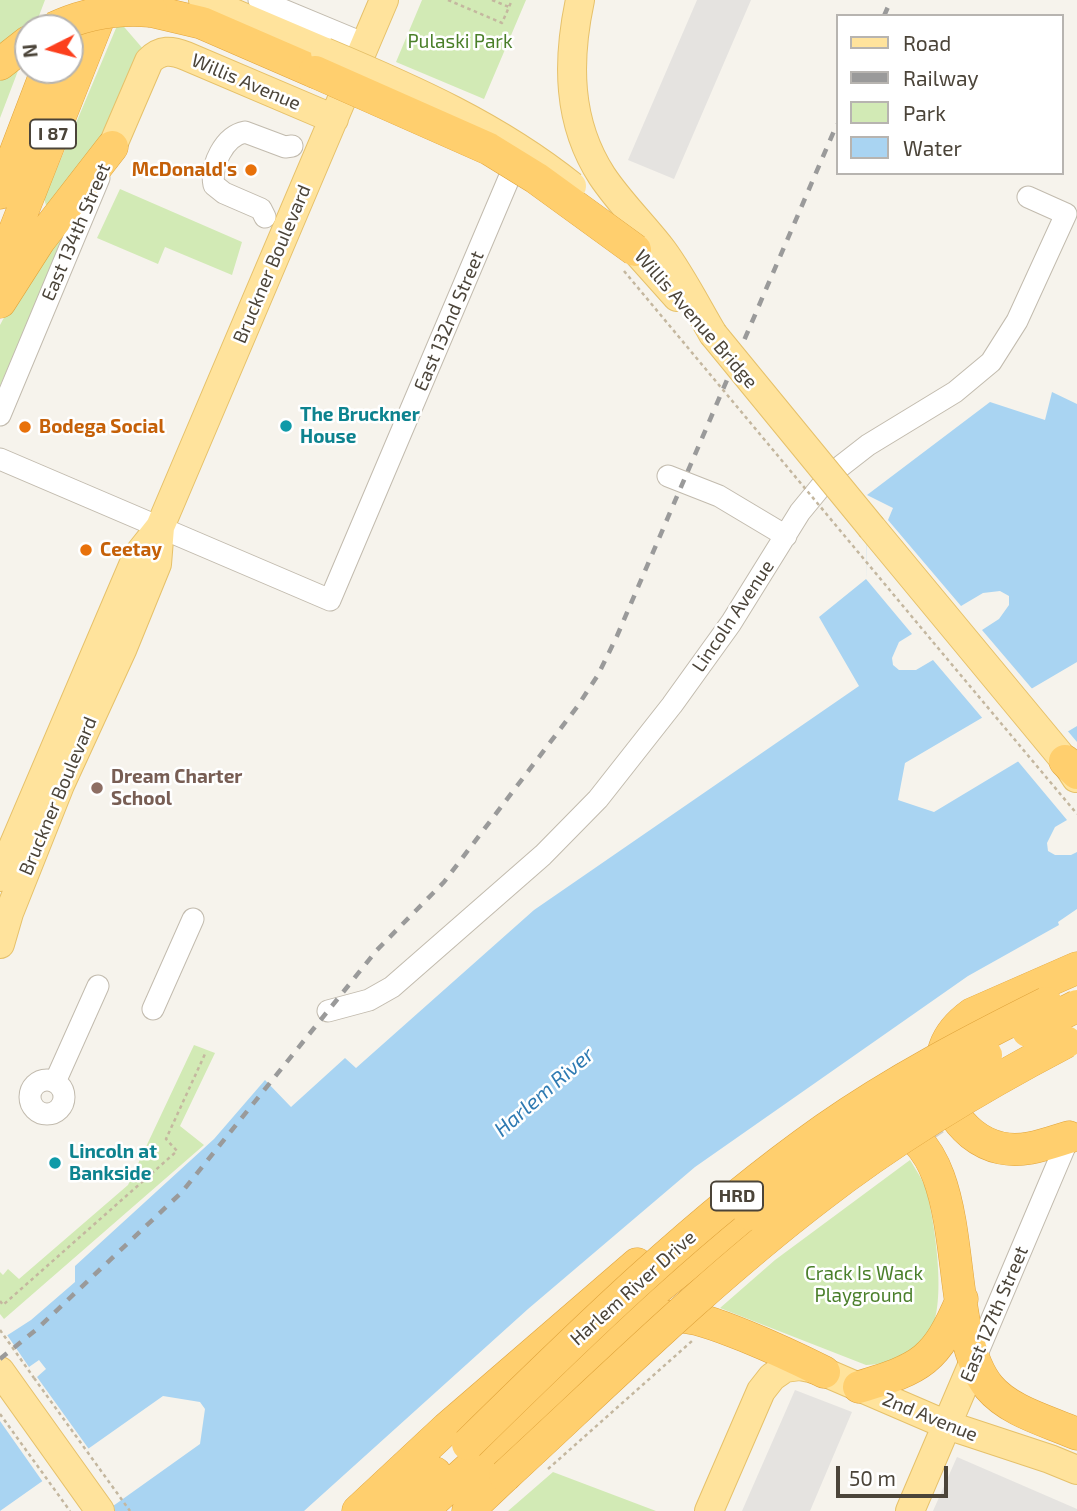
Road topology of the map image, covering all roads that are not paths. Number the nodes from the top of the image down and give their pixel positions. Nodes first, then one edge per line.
1 (106, 0) edge
2 (203, 0) edge
3 (259, 0) edge
4 (384, 0) edge
5 (580, 0) edge
6 (84, 16) edge
7 (365, 44) junction
8 (14, 53) edge
9 (158, 53) joint
10 (320, 62) junction
11 (0, 64) edge
12 (351, 78) junction
13 (42, 84) edge
14 (334, 119) junction
15 (292, 146) dead end
16 (112, 147) junction
17 (0, 193) edge
18 (1028, 197) dead end
19 (265, 217) dead end
20 (629, 259) joint
21 (0, 268) edge
22 (0, 302) edge
23 (713, 334) junction
24 (0, 415) edge
25 (0, 460) edge
26 (668, 476) dead end
27 (160, 527) junction
28 (786, 536) junction
29 (1073, 771) edge
30 (0, 877) edge
31 (193, 919) dead end
32 (0, 945) edge
33 (1077, 968) edge
34 (98, 986) dead end
35 (1077, 990) edge
36 (1062, 1005) edge
37 (153, 1009) dead end
38 (328, 1011) dead end
39 (1072, 1039) edge
40 (908, 1058) dead end
41 (888, 1069) dead end
42 (55, 1082) dead end
43 (1069, 1137) edge
44 (962, 1299) junction
45 (974, 1361) junction
46 (0, 1371) edge
47 (824, 1372) junction
48 (859, 1387) junction
49 (947, 1425) junction
50 (1077, 1434) edge
51 (1077, 1470) edge
52 (100, 1511) edge
53 (358, 1511) edge
54 (391, 1511) edge
55 (422, 1511) edge
56 (468, 1511) edge
57 (709, 1511) edge
58 (910, 1511) edge

1 - 21 highway, I 87
2 - 10 main road
3 - 7 street
4 - 7 main road, Bruckner Boulevard
5 - 23 main road
6 - 10 highway, bridge
7 - 12 main road, Bruckner Boulevard
8 - 11 highway
9 - 14 main road, Willis Avenue
9 - 16 main road, East 134th Street
10 - 20 highway, bridge
12 - 14 main road, Bruckner Boulevard
12 - 27 street, East 132nd Street
13 - 17 highway, I 87
14 - 27 main road, Bruckner Boulevard
15 - 19 street
16 - 22 highway
16 - 24 street, East 134th Street
18 - 28 street, Lincoln Avenue
20 - 23 main road, Willis Avenue Bridge
23 - 29 main road, Willis Avenue Bridge, bridge
25 - 27 street
26 - 28 street
27 - 30 main road, Bruckner Boulevard
27 - 32 main road, Bruckner Boulevard
28 - 38 street, Lincoln Avenue
31 - 37 street
33 - 43 highway
34 - 42 street
35 - 36 highway, Harlem River Drive / HRD
36 - 54 highway, Harlem River Drive / HRD, bridge
39 - 56 highway, HRD, bridge
40 - 41 street
43 - 44 street
43 - 45 street, East 127th Street
44 - 45 highway
44 - 48 highway
44 - 53 highway
45 - 49 main road, East 127th Street
45 - 50 highway
46 - 52 main road
47 - 48 main road, 2nd Avenue
47 - 55 highway
47 - 57 main road, 2nd Avenue
48 - 49 main road, 2nd Avenue
49 - 51 main road, 2nd Avenue
49 - 58 main road, East 127th Street

